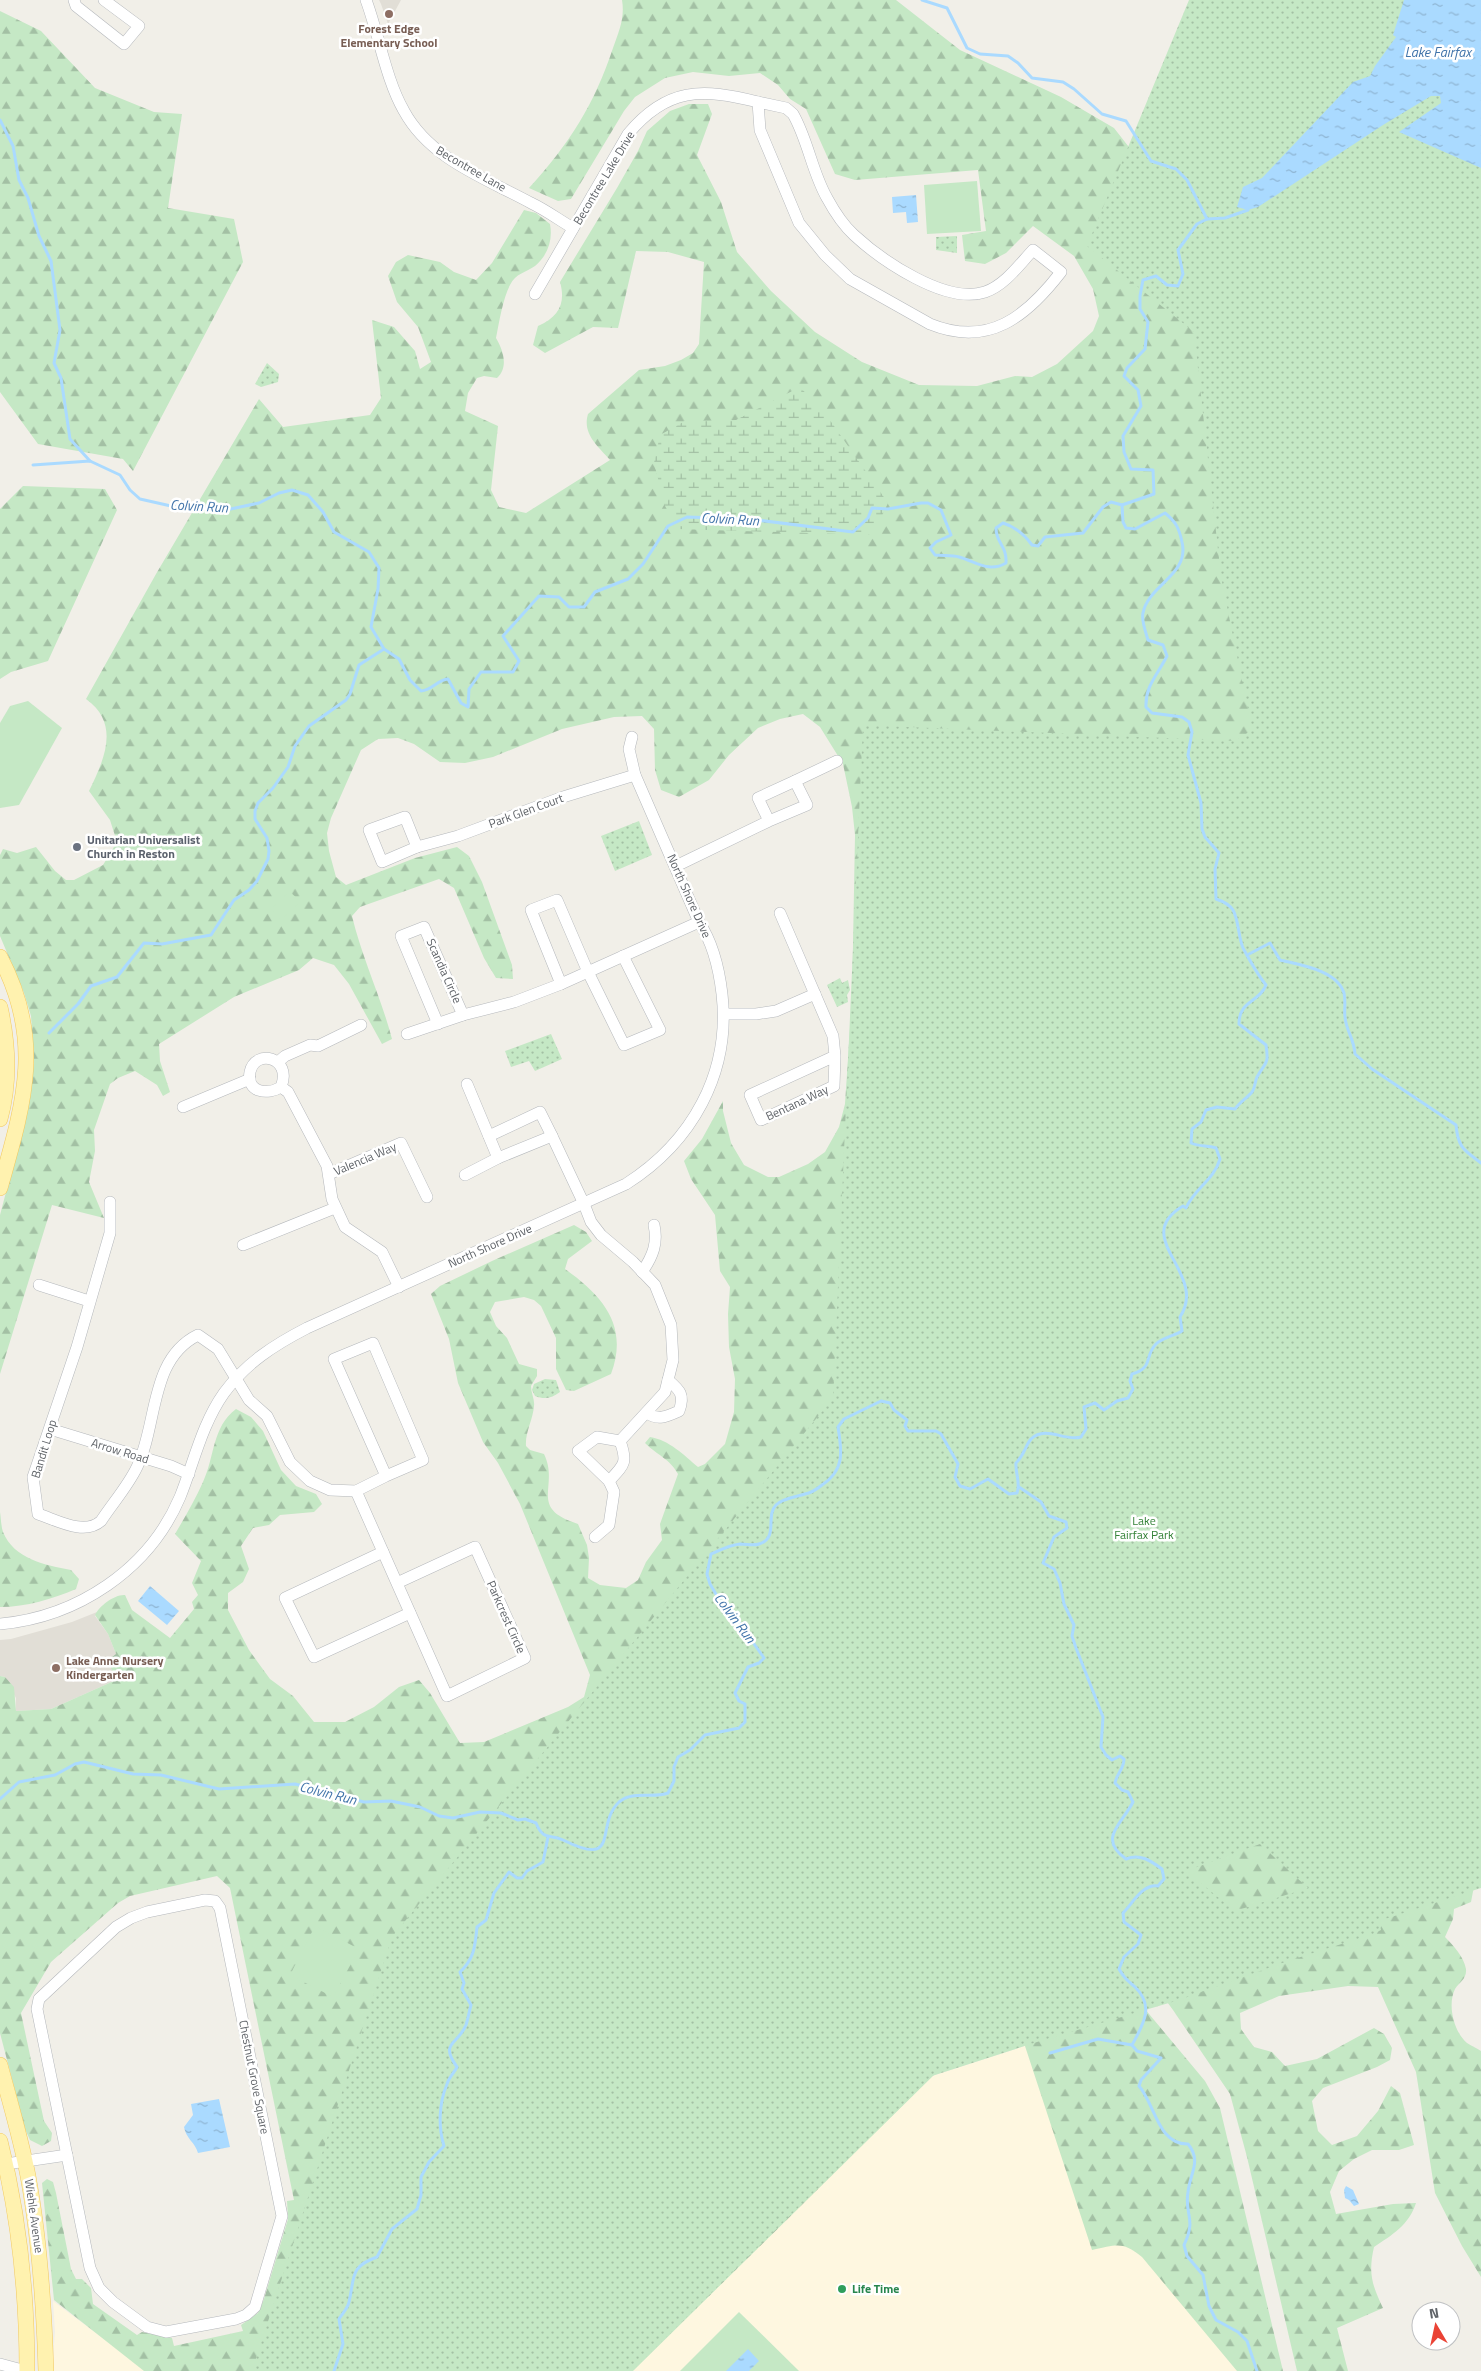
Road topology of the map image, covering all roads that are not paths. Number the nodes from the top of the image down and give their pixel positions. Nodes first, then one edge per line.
1 (74, 0) edge
2 (104, 0) edge
3 (366, 0) edge
4 (758, 102) junction
5 (573, 228) junction
6 (536, 294) dead end
7 (632, 737) dead end
8 (838, 761) dead end
9 (636, 774) junction
10 (795, 781) junction
11 (769, 821) junction
12 (417, 847) junction
13 (676, 866) junction
14 (780, 913) dead end
15 (699, 922) junction
16 (623, 956) junction
17 (0, 957) edge
18 (588, 972) junction
19 (562, 984) junction
20 (815, 994) junction
21 (0, 1007) edge
22 (724, 1014) junction
23 (463, 1015) junction
24 (438, 1024) junction
25 (361, 1025) dead end
26 (407, 1034) dead end
27 (835, 1056) junction
28 (278, 1062) junction
29 (250, 1079) junction
30 (467, 1084) dead end
31 (282, 1087) junction
32 (183, 1107) dead end
33 (0, 1118) edge
34 (489, 1136) junction
35 (552, 1136) junction
36 (498, 1158) junction
37 (329, 1174) junction
38 (465, 1175) dead end
39 (0, 1188) edge
40 (428, 1197) dead end
41 (110, 1202) dead end
42 (584, 1204) junction
43 (335, 1208) junction
44 (654, 1225) dead end
45 (243, 1245) dead end
46 (642, 1272) junction
47 (39, 1285) dead end
48 (399, 1288) junction
49 (89, 1301) junction
50 (235, 1379) junction
51 (668, 1380) junction
52 (647, 1413) junction
53 (50, 1430) junction
54 (620, 1441) junction
55 (140, 1457) junction
56 (189, 1474) junction
57 (386, 1476) junction
58 (609, 1481) junction
59 (356, 1491) junction
60 (594, 1537) dead end
61 (383, 1552) junction
62 (396, 1583) junction
63 (410, 1613) junction
64 (0, 1624) edge
65 (0, 2065) edge
66 (0, 2141) edge
67 (67, 2155) junction
68 (25, 2161) junction
69 (6, 2164) junction
70 (0, 2364) edge
71 (27, 2371) edge
72 (46, 2371) edge

1 - 2 street
3 - 5 street, Becontree Lane
4 - 4 street, Becontree Lake Drive
4 - 5 street, Becontree Lake Drive
5 - 6 street, Becontree Lake Drive
7 - 9 street, North Shore Drive
8 - 10 street
9 - 12 street, Park Glen Court
9 - 13 street, North Shore Drive
10 - 11 street
10 - 11 street
11 - 13 street
12 - 12 street, Park Glen Court
13 - 15 street, North Shore Drive
14 - 20 street, Bentana Way
15 - 16 street, Scandia Circle
15 - 22 street, North Shore Drive
16 - 18 street, Scandia Circle
16 - 18 street
17 - 39 main road
18 - 19 street, Scandia Circle
18 - 19 street
19 - 23 street, Scandia Circle
20 - 22 street
20 - 27 street, Bentana Way
21 - 33 main road
22 - 42 street, North Shore Drive
23 - 24 street, Scandia Circle
23 - 24 street, Scandia Circle
24 - 26 street, Scandia Circle
25 - 28 street
27 - 27 street, Bentana Way
28 - 29 street
28 - 31 street, Valencia Way
29 - 31 street
29 - 32 street
30 - 34 street
31 - 37 street, Valencia Way
34 - 35 street
34 - 36 street
35 - 36 street
35 - 42 street
36 - 38 street
37 - 40 street, Valencia Way
37 - 43 street, Valencia Way
41 - 49 street, Bandit Loop
42 - 46 street
42 - 48 street, North Shore Drive
43 - 45 street
43 - 48 street, Valencia Way
44 - 46 street
46 - 51 street
47 - 49 street
48 - 50 street, North Shore Drive
49 - 53 street, Bandit Loop
50 - 55 street, Bandit Loop
50 - 56 street, North Shore Drive
50 - 59 street
51 - 52 street
51 - 52 street
52 - 54 street
53 - 55 street, Arrow Road
53 - 55 street, Bandit Loop
54 - 58 street
54 - 58 street
55 - 56 street, Arrow Road
56 - 64 street, North Shore Drive
57 - 57 street
57 - 59 street
58 - 60 street
59 - 61 street, Parkcrest Circle
61 - 62 street, Parkcrest Circle
61 - 63 street
62 - 63 street, Parkcrest Circle
62 - 63 street, Parkcrest Circle
65 - 68 main road, Wiehle Avenue
66 - 69 main road, Wiehle Avenue
67 - 67 street, Chestnut Grove Square
67 - 68 street
68 - 69 street
68 - 72 main road, Wiehle Avenue
69 - 71 main road, Wiehle Avenue
70 - 71 street

